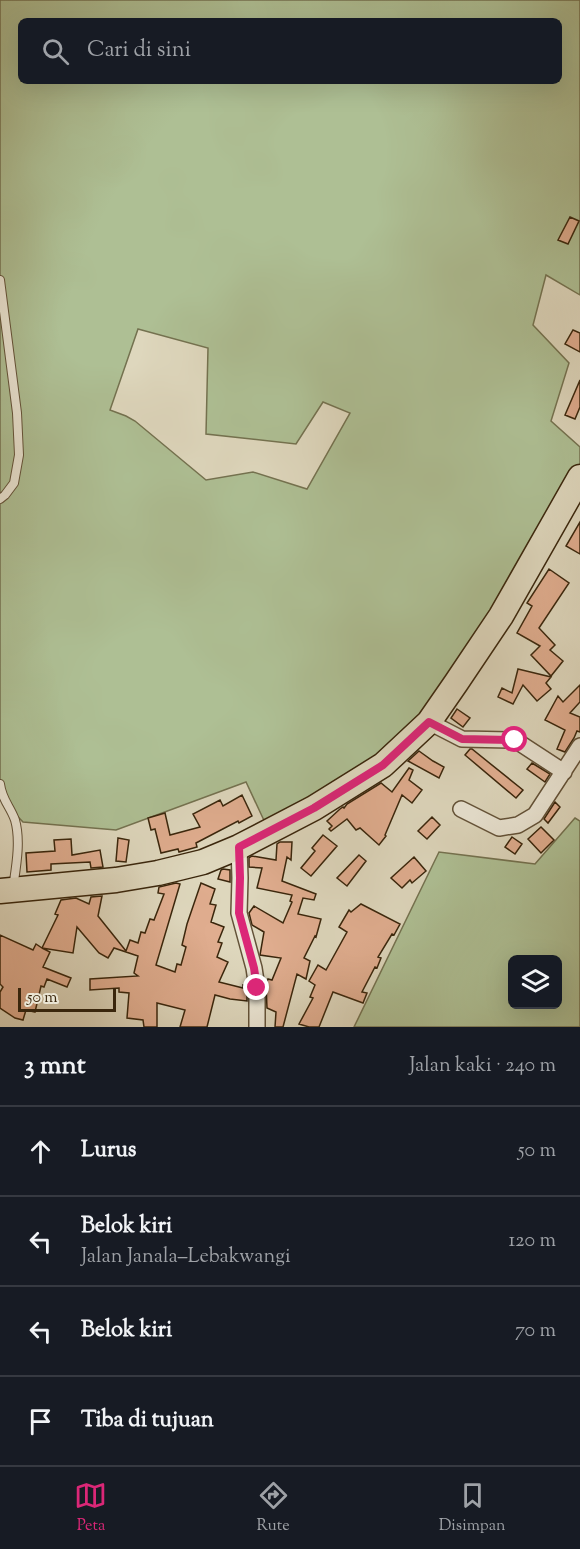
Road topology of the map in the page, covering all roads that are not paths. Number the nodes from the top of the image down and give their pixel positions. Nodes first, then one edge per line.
1 (0, 280) edge
2 (580, 477) edge
3 (0, 499) edge
4 (429, 722) junction
5 (580, 746) edge
6 (564, 772) junction
7 (0, 784) edge
8 (461, 809) dead end
9 (239, 847) junction
10 (6, 890) edge
11 (258, 1027) edge

1 - 3 lane
2 - 4 main road
4 - 6 street
4 - 9 main road
5 - 6 street
6 - 8 street
7 - 10 lane
9 - 10 main road
9 - 11 street

